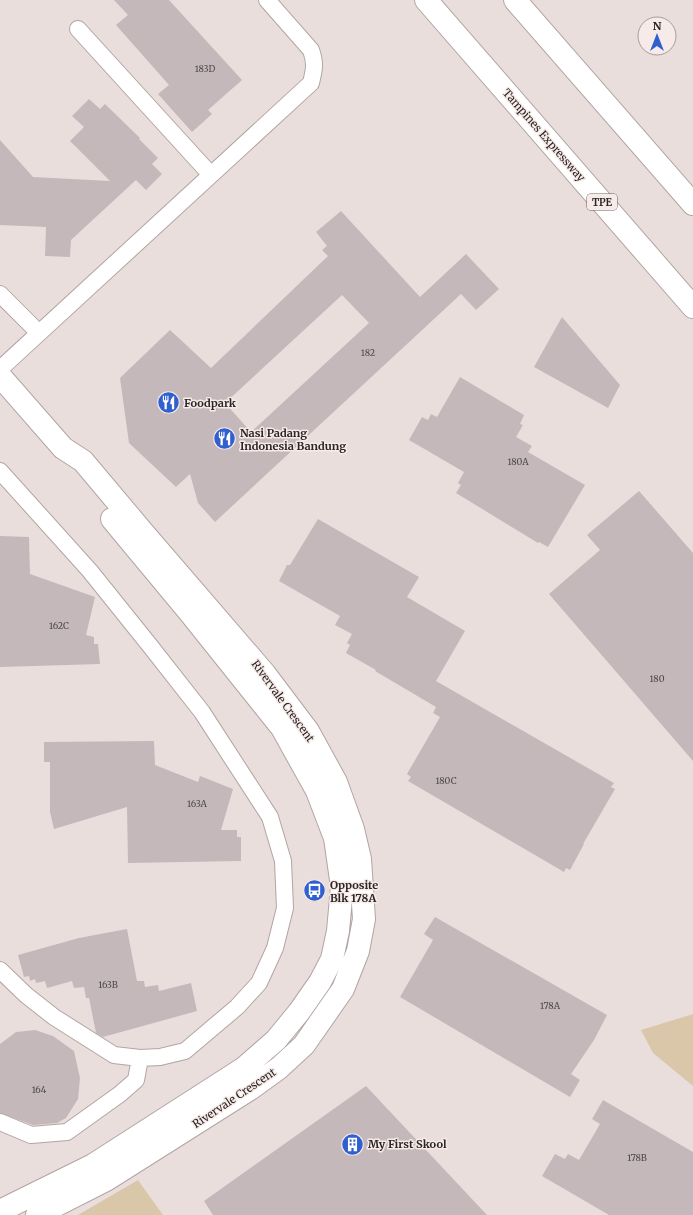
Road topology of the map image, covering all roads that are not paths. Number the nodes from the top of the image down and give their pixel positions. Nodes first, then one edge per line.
1 (268, 0) edge
2 (426, 0) edge
3 (515, 0) edge
4 (78, 29) dead end
5 (211, 175) junction
6 (693, 204) edge
7 (0, 294) edge
8 (693, 307) edge
9 (40, 333) junction
10 (0, 369) edge
11 (0, 376) edge
12 (0, 471) edge
13 (196, 607) junction
14 (0, 970) edge
15 (140, 1058) junction
16 (0, 1122) edge
17 (0, 1211) edge
18 (37, 1215) edge

1 - 5 lane
2 - 8 main road, Tampines Expressway / TPE
3 - 6 main road
4 - 5 lane
5 - 9 lane
7 - 9 lane
9 - 10 lane
11 - 13 main road, Rivervale Crescent
12 - 15 lane
13 - 17 main road, Rivervale Crescent
13 - 18 main road, Rivervale Crescent
14 - 15 lane
15 - 16 lane

